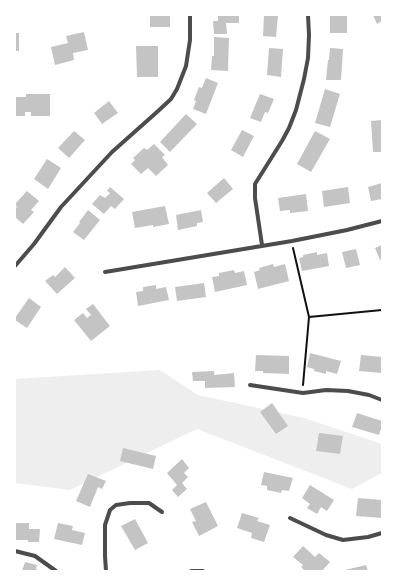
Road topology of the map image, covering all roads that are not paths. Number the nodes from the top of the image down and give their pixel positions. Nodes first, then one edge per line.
1 (190, 15) edge
2 (308, 15) edge
3 (382, 221) edge
4 (262, 245) junction
5 (15, 266) edge
6 (105, 272) dead end
7 (250, 385) dead end
8 (382, 400) edge
9 (162, 512) dead end
10 (290, 518) dead end
11 (382, 533) edge
12 (15, 551) edge
13 (56, 571) edge
14 (106, 571) edge
15 (191, 571) edge
16 (203, 571) edge

1 - 5 street
2 - 4 street
3 - 4 street
4 - 6 street
7 - 8 street
9 - 14 street
10 - 11 street
12 - 13 street
15 - 16 street

